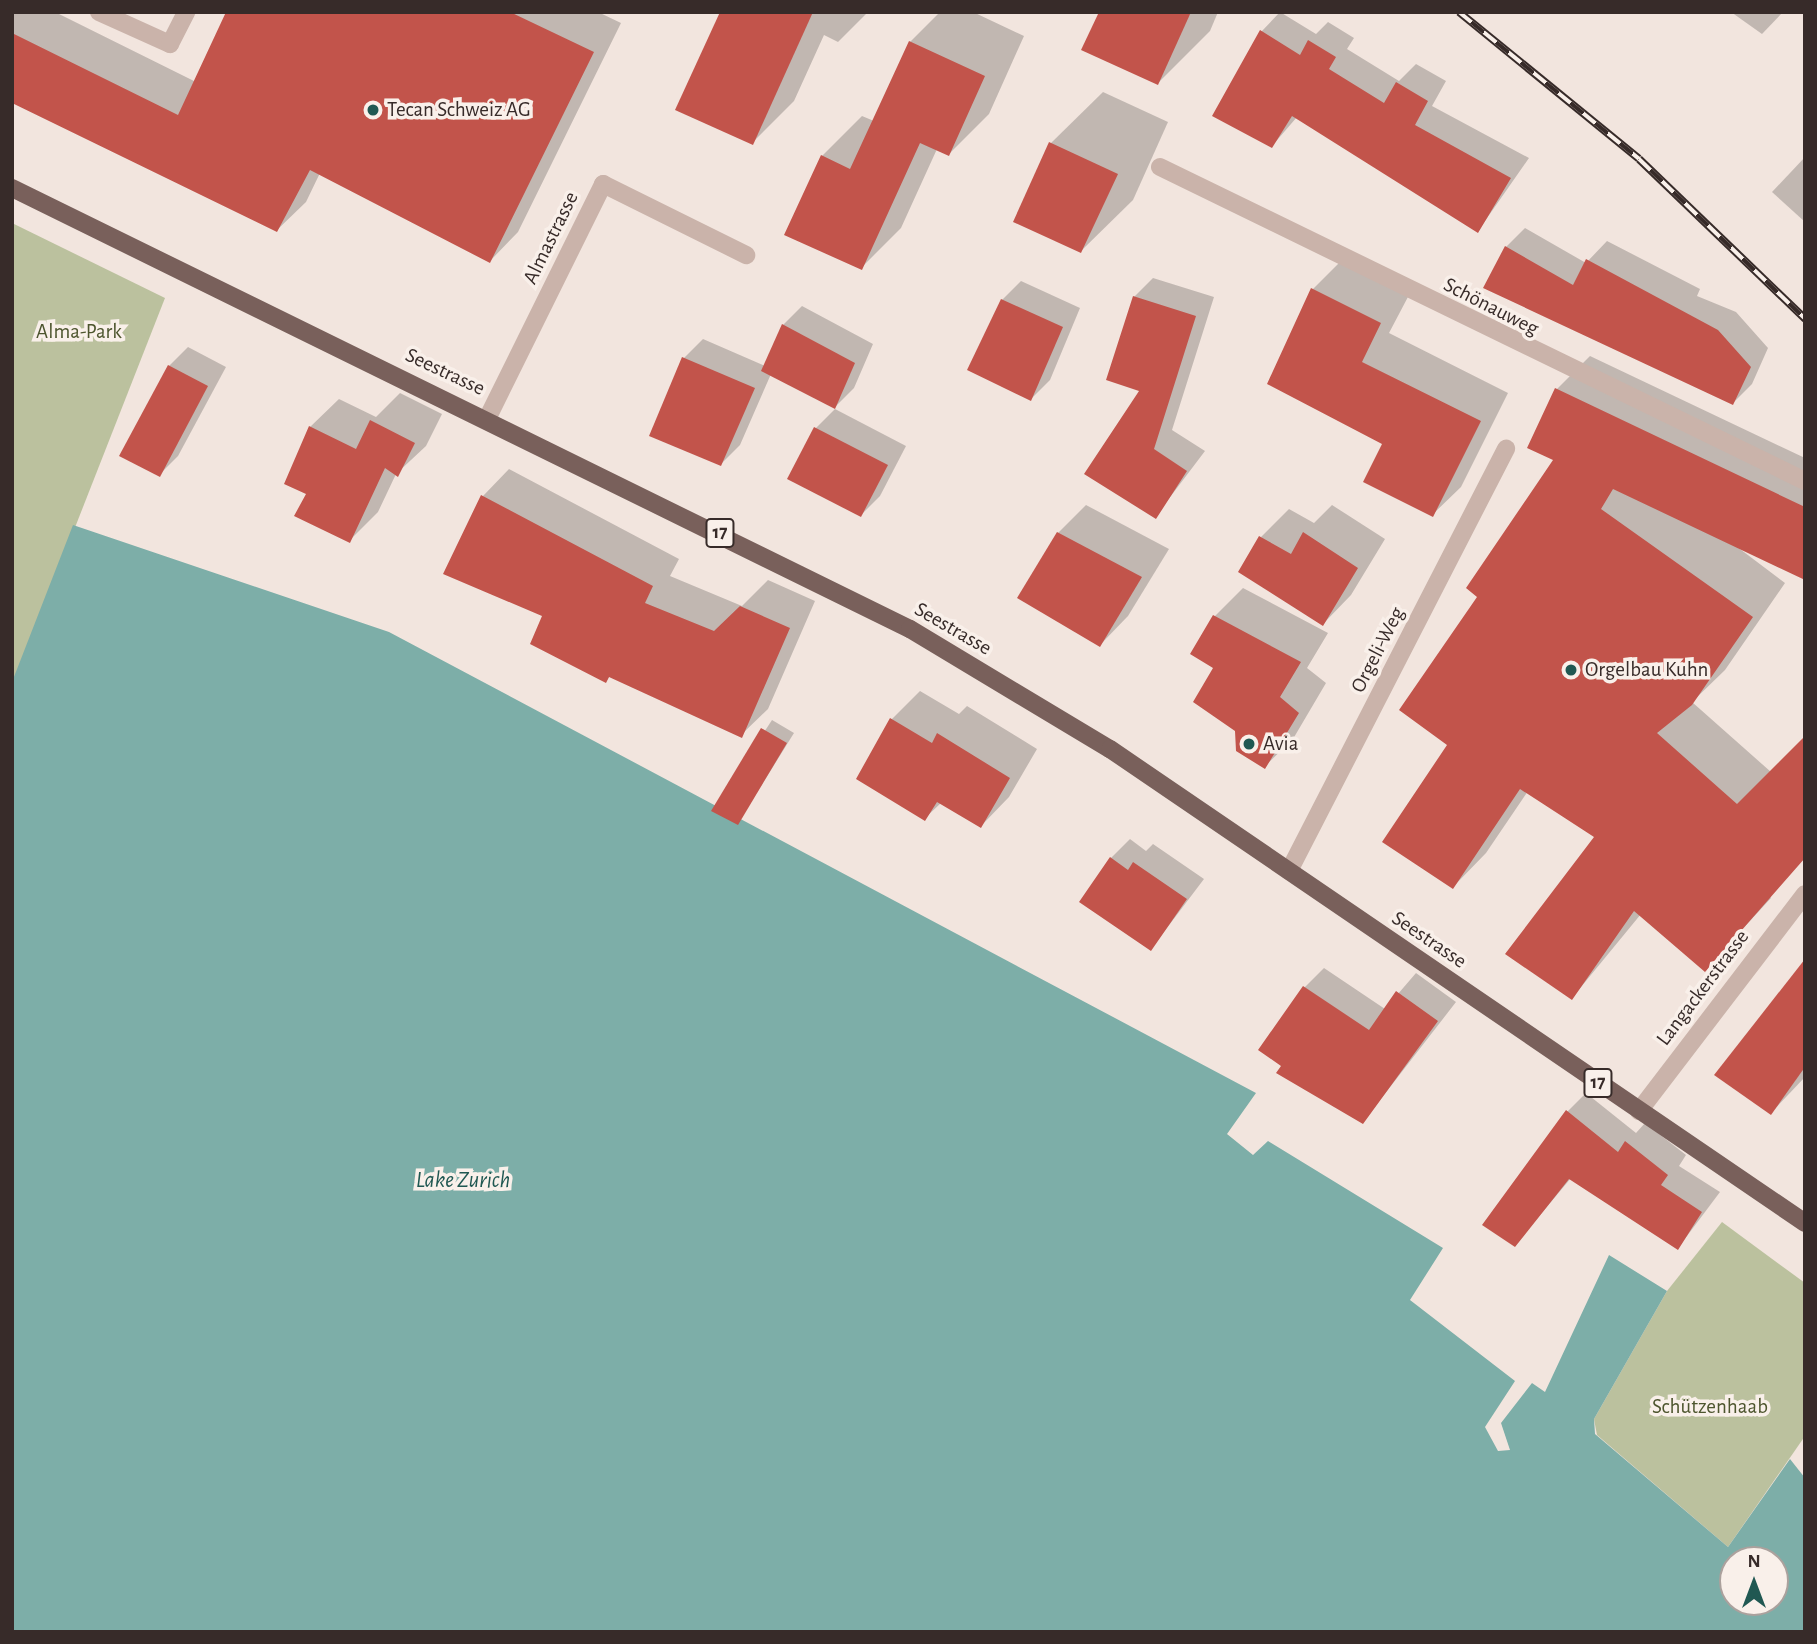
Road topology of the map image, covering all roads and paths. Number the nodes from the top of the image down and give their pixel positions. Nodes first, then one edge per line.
1 (99, 12) edge
2 (186, 12) edge
3 (1160, 167) dead end
4 (12, 188) edge
5 (746, 254) dead end
6 (488, 417) junction
7 (1506, 448) dead end
8 (1805, 481) edge
9 (1289, 871) junction
10 (1805, 894) edge
11 (1639, 1111) junction
12 (1805, 1223) edge

1 - 2 street
3 - 8 street, Schönauweg
4 - 6 main road, Seestrasse / 17
5 - 6 street, Almastrasse
6 - 9 main road, Seestrasse / 17
7 - 9 street, Orgeli-Weg
9 - 11 main road, Seestrasse / 17
10 - 11 street, Langackerstrasse
11 - 12 main road, Seestrasse / 17

